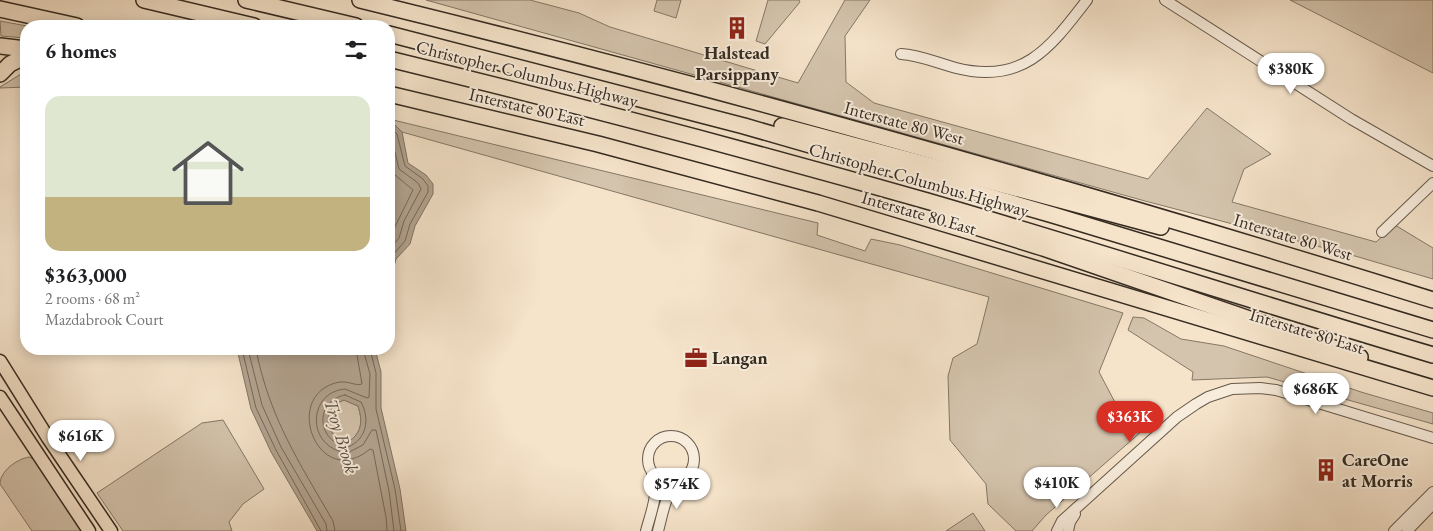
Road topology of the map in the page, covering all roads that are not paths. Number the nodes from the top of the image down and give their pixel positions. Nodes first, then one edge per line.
1 (144, 0) edge
2 (246, 0) edge
3 (360, 0) edge
4 (1087, 0) edge
5 (1165, 0) edge
6 (0, 9) edge
7 (49, 20) edge
8 (229, 20) edge
9 (331, 20) edge
10 (395, 36) edge
11 (0, 46) edge
12 (20, 48) edge
13 (901, 54) dead end
14 (20, 59) edge
15 (395, 61) edge
16 (0, 74) edge
17 (395, 95) edge
18 (744, 126) junction
19 (1433, 166) edge
20 (1433, 183) edge
21 (895, 192) junction
22 (1382, 232) dead end
23 (1366, 279) junction
24 (1433, 300) edge
25 (1433, 330) edge
26 (1433, 355) edge
27 (0, 361) edge
28 (1433, 387) edge
29 (0, 397) edge
30 (1433, 438) edge
31 (652, 472) junction
32 (680, 480) junction
33 (1433, 492) edge
34 (1081, 504) junction
35 (1433, 504) edge
36 (89, 531) edge
37 (111, 531) edge
38 (646, 531) edge
39 (658, 531) edge
40 (1057, 531) edge
41 (1068, 531) edge
42 (1394, 531) edge
43 (1407, 531) edge

1 - 8 highway
2 - 9 highway
3 - 23 highway, Interstate 80 West
4 - 13 street
5 - 19 street
6 - 7 highway
10 - 18 highway, Christopher Columbus Highway
11 - 12 highway
14 - 16 highway
15 - 21 highway, Christopher Columbus Highway
17 - 28 highway, Interstate 80 East
18 - 23 highway
18 - 25 highway, Christopher Columbus Highway
20 - 22 street
21 - 26 highway, Christopher Columbus Highway
21 - 28 highway
23 - 24 highway, Interstate 80 West
27 - 37 main road
29 - 36 main road
30 - 34 street
31 - 32 street
31 - 32 street
31 - 38 street
32 - 39 street
33 - 42 street
34 - 40 street
34 - 41 street
35 - 43 street

